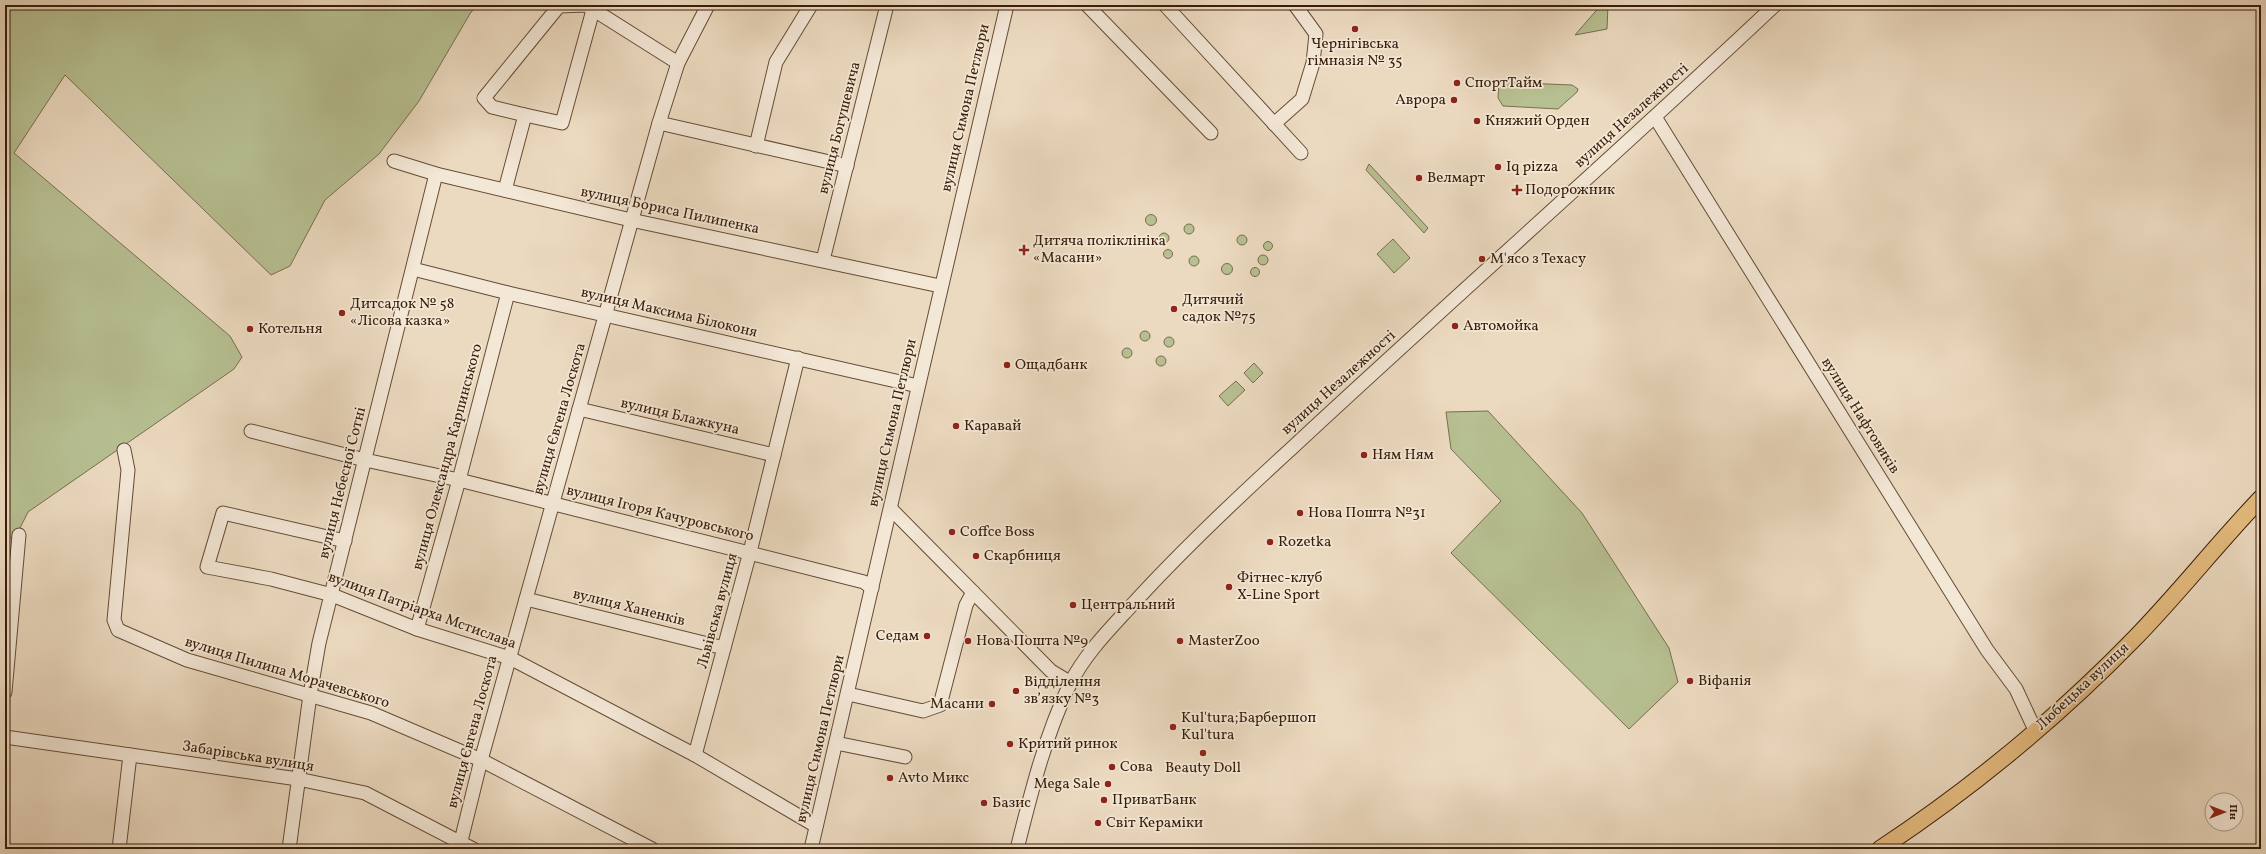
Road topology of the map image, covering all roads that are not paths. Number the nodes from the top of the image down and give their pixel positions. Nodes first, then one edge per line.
1 (708, 5) edge
2 (811, 5) edge
3 (887, 5) edge
4 (1007, 5) edge
5 (1087, 5) edge
6 (1165, 5) edge
7 (1295, 5) edge
8 (1775, 5) edge
9 (593, 10) junction
10 (678, 62) junction
11 (525, 115) junction
12 (1655, 117) junction
13 (659, 123) junction
14 (1274, 124) junction
15 (1211, 133) dead end
16 (756, 146) junction
17 (1301, 153) dead end
18 (394, 161) dead end
19 (847, 166) junction
20 (436, 174) junction
21 (505, 190) junction
22 (631, 220) junction
23 (823, 260) junction
24 (413, 269) junction
25 (940, 286) junction
26 (508, 293) junction
27 (606, 315) junction
28 (798, 358) junction
29 (918, 386) junction
30 (579, 409) junction
31 (251, 431) dead end
32 (124, 450) dead end
33 (774, 455) junction
34 (365, 460) junction
35 (459, 480) junction
36 (2261, 498) edge
37 (553, 504) junction
38 (890, 509) junction
39 (19, 535) dead end
40 (345, 541) junction
41 (750, 552) junction
42 (872, 588) junction
43 (973, 592) junction
44 (332, 595) junction
45 (526, 599) junction
46 (417, 629) junction
47 (724, 648) junction
48 (510, 658) junction
49 (1071, 683) junction
50 (5, 692) edge
51 (848, 694) junction
52 (310, 696) junction
53 (2036, 732) junction
54 (5, 737) edge
55 (836, 743) junction
56 (695, 755) junction
57 (130, 756) junction
58 (905, 757) dead end
59 (480, 760) junction
60 (298, 779) junction
61 (816, 826) junction
62 (460, 846) edge
63 (119, 849) edge
64 (289, 849) edge
65 (473, 849) edge
66 (652, 849) edge
67 (811, 849) edge
68 (1017, 849) edge
69 (1880, 849) edge

1 - 10 street, вулиця Євгена Лоскота
2 - 16 street
3 - 19 street, вулиця Богушевича
4 - 25 street, вулиця Симона Петлюри
5 - 15 street
6 - 14 street
7 - 14 street
8 - 12 street, вулиця Незалежності
9 - 10 street
9 - 11 street
9 - 11 street
10 - 13 street, вулиця Євгена Лоскота
11 - 21 street
12 - 49 street, вулиця Незалежності
12 - 53 street, вулиця Нафтовиків
13 - 16 street
13 - 22 street, вулиця Євгена Лоскота
14 - 17 street
16 - 19 street
18 - 20 street, вулиця Бориса Пилипенка
19 - 23 street, вулиця Богушевича
20 - 21 street, вулиця Бориса Пилипенка
20 - 24 street, вулиця Небесної Сотні
21 - 22 street, вулиця Бориса Пилипенка
22 - 23 street, вулиця Бориса Пилипенка
22 - 27 street, вулиця Євгена Лоскота
23 - 25 street, вулиця Бориса Пилипенка
24 - 26 street, вулиця Максима Білоконя
24 - 34 street, вулиця Небесної Сотні
25 - 29 street, вулиця Симона Петлюри
26 - 27 street, вулиця Максима Білоконя
26 - 35 street, вулиця Олександра Карпинського
27 - 28 street, вулиця Максима Білоконя
27 - 30 street, вулиця Євгена Лоскота
28 - 29 street, вулиця Максима Білоконя
28 - 33 street, Львівська вулиця
29 - 38 street, вулиця Симона Петлюри
30 - 33 street, вулиця Блажкуна
30 - 37 street, вулиця Євгена Лоскота
31 - 34 street, вулиця Ігоря Качуровського
32 - 52 street, вулиця Пилипа Морачевського
33 - 41 street, Львівська вулиця
34 - 35 street, вулиця Ігоря Качуровського
34 - 40 street, вулиця Небесної Сотні
35 - 37 street, вулиця Ігоря Качуровського
35 - 46 street, вулиця Олександра Карпинського
36 - 53 main road, Любецька вулиця
37 - 41 street, вулиця Ігоря Качуровського
37 - 45 street, вулиця Євгена Лоскота
38 - 42 street, вулиця Симона Петлюри
38 - 43 street
39 - 50 street
40 - 44 street, вулиця Небесної Сотні
40 - 44 street, вулиця Патріарха Мстислава
41 - 42 street, вулиця Ігоря Качуровського
41 - 47 street, Львівська вулиця
42 - 51 street, вулиця Симона Петлюри
43 - 49 street
43 - 51 street
44 - 46 street, вулиця Патріарха Мстислава
44 - 52 street, вулиця Небесної Сотні
45 - 47 street, вулиця Ханенків
45 - 48 street, вулиця Євгена Лоскота
46 - 48 street, вулиця Патріарха Мстислава
47 - 56 street, Львівська вулиця
48 - 56 street, вулиця Патріарха Мстислава
48 - 59 street, вулиця Євгена Лоскота
49 - 68 street, вулиця Незалежності
51 - 55 street, вулиця Симона Петлюри
52 - 59 street, вулиця Пилипа Морачевського
52 - 60 street, вулиця Небесної Сотні
53 - 69 main road, Любецька вулиця
54 - 57 street, Забарівська вулиця
55 - 58 street
55 - 61 street, вулиця Симона Петлюри
56 - 61 street, вулиця Патріарха Мстислава
57 - 60 street, Забарівська вулиця
57 - 63 street
59 - 62 street, вулиця Євгена Лоскота
59 - 66 street, вулиця Пилипа Морачевського
60 - 62 street, Забарівська вулиця
60 - 64 street, вулиця Небесної Сотні
61 - 67 street, вулиця Симона Петлюри
62 - 65 street, Забарівська вулиця

